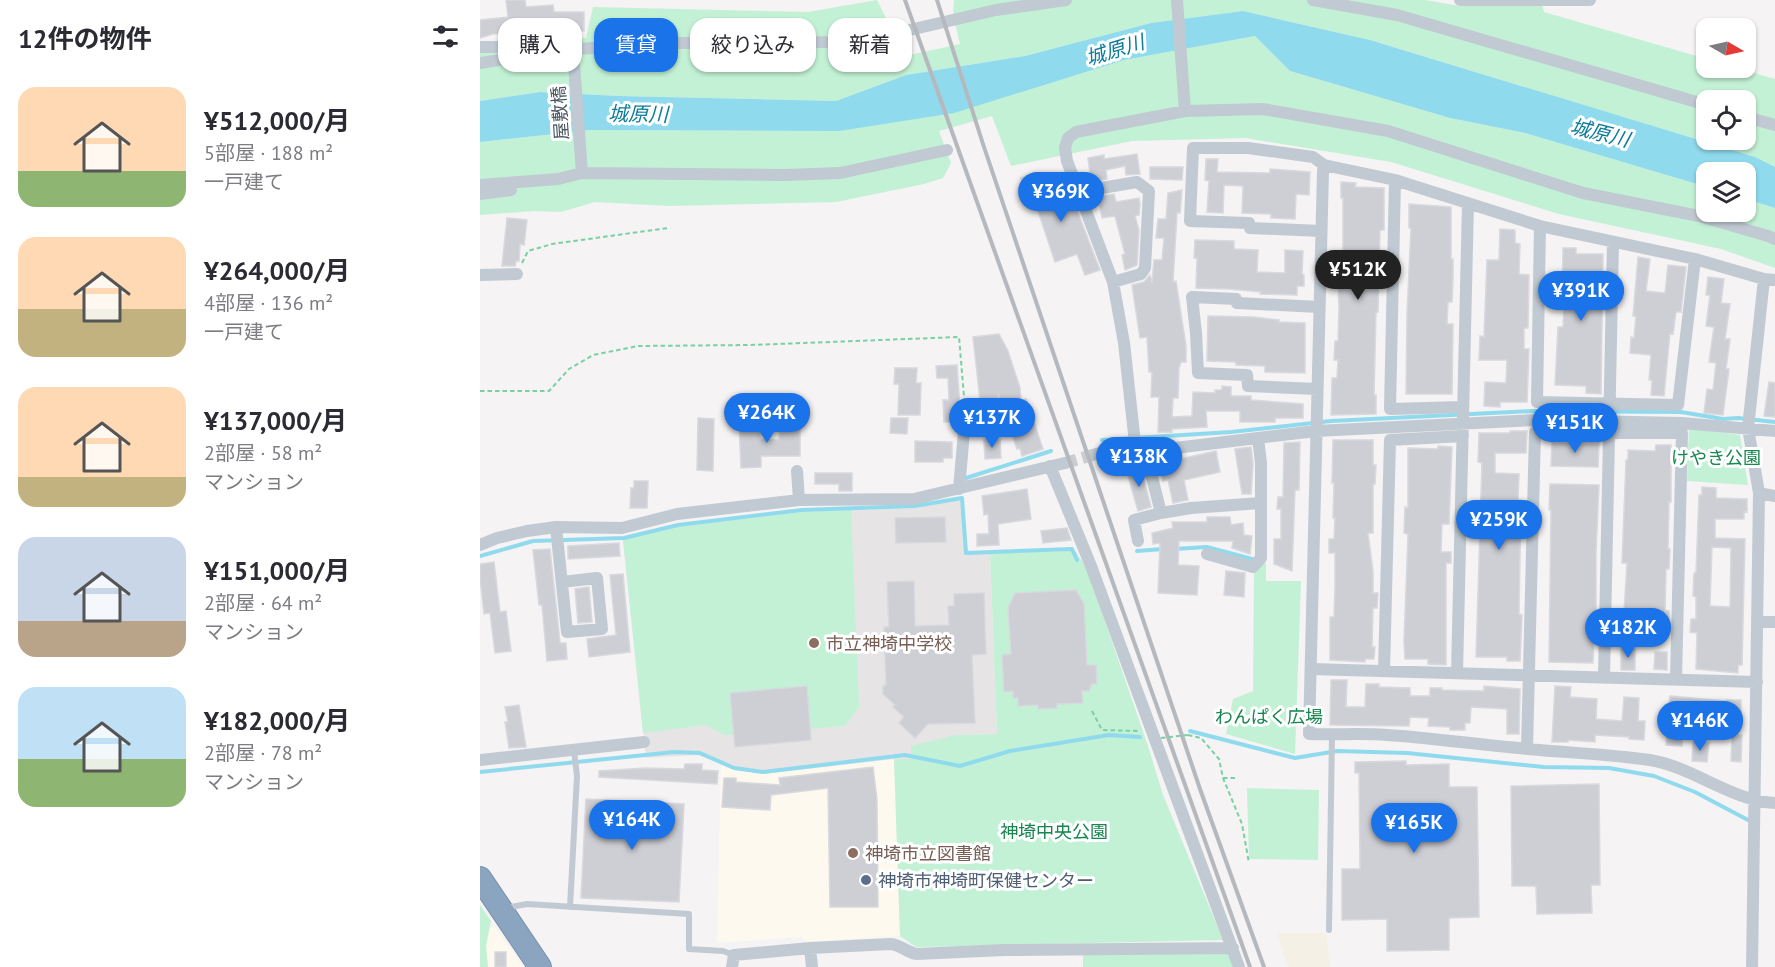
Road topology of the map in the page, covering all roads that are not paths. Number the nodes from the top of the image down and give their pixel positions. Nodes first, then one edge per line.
1 (1066, 0) edge
2 (1177, 0) edge
3 (1313, 0) edge
4 (1590, 0) edge
5 (1460, 1) edge
6 (480, 47) edge
7 (498, 47) edge
8 (582, 49) edge
9 (498, 60) edge
10 (480, 63) edge
11 (575, 72) edge
12 (1696, 102) edge
13 (1185, 111) junction
14 (1756, 120) edge
15 (1775, 125) edge
16 (947, 150) dead end
17 (1324, 165) junction
18 (582, 173) junction
19 (558, 179) junction
20 (1395, 180) junction
21 (480, 185) edge
22 (1078, 192) junction
23 (480, 194) edge
24 (1468, 203) junction
25 (1540, 226) junction
26 (1321, 231) junction
27 (1775, 240) edge
28 (1613, 242) junction
29 (1695, 259) junction
30 (517, 274) road end
31 (480, 275) edge
32 (1769, 279) edge
33 (1113, 282) junction
34 (1320, 307) junction
35 (1317, 389) junction
36 (1610, 404) junction
37 (1463, 422) junction
38 (1609, 423) junction
39 (1317, 425) junction
40 (1748, 428) junction
41 (1775, 430) edge
42 (964, 432) road end
43 (1258, 438) junction
44 (1137, 442) junction
45 (1096, 454) tunnel mouth
46 (1065, 463) tunnel mouth
47 (1050, 466) junction
48 (797, 471) dead end
49 (958, 489) junction
50 (1759, 493) junction
51 (1775, 496) edge
52 (799, 500) junction
53 (1261, 503) junction
54 (1161, 513) junction
55 (557, 536) junction
56 (1138, 541) dead end
57 (480, 545) edge
58 (1207, 554) dead end
59 (562, 582) junction
60 (1758, 622) junction
61 (1775, 622) edge
62 (1311, 669) junction
63 (1384, 671) junction
64 (1457, 673) junction
65 (1530, 675) junction
66 (1604, 677) junction
67 (1676, 679) junction
68 (1757, 682) junction
69 (1331, 740) junction
70 (644, 742) dead end
71 (1527, 749) junction
72 (574, 751) junction
73 (480, 760) edge
74 (1755, 800) junction
75 (1775, 803) edge
76 (480, 878) edge
77 (570, 907) junction
78 (501, 910) junction
79 (1329, 930) dead end
80 (810, 948) junction
81 (1233, 948) junction
82 (733, 961) edge
83 (540, 967) edge
84 (812, 967) edge
85 (1239, 967) edge
86 (1752, 967) edge

1 - 8 street
2 - 13 street
3 - 12 street
4 - 5 street
6 - 7 street
9 - 10 street
11 - 18 street, 屋敷橋
13 - 22 street
13 - 27 street
14 - 15 street
16 - 18 street
17 - 20 street
17 - 26 street
17 - 26 street
18 - 19 street
19 - 21 street
19 - 23 street
20 - 24 street
20 - 37 street
22 - 33 street
22 - 33 street
24 - 25 street
24 - 37 street
25 - 28 street
25 - 36 street
26 - 34 street
28 - 29 street
28 - 36 street
29 - 32 street
29 - 36 street
30 - 31 street
32 - 40 street
33 - 44 street
34 - 35 street
34 - 35 street
35 - 39 street
36 - 38 street
37 - 38 street
37 - 39 street
37 - 63 street
37 - 64 street
38 - 40 street
38 - 65 street
38 - 66 street
38 - 67 street
39 - 43 street
39 - 62 street
40 - 41 street
40 - 50 street
42 - 49 street
43 - 44 street
43 - 53 street
44 - 45 street
44 - 54 street
46 - 47 street
47 - 49 street
47 - 81 street
48 - 52 street
49 - 52 street
50 - 51 street
50 - 60 street
52 - 55 street
53 - 54 street
53 - 58 street
54 - 56 street
55 - 57 street
55 - 59 street
59 - 59 street
60 - 61 street
60 - 68 street
62 - 63 street
62 - 69 street
63 - 64 street
64 - 65 street
65 - 66 street
65 - 71 street
66 - 67 street
67 - 68 street
68 - 74 street
69 - 71 street
69 - 79 lane
70 - 72 street
71 - 74 street
72 - 73 street
72 - 77 lane
74 - 75 street
74 - 86 street
76 - 78 highway
77 - 78 lane
77 - 82 lane
78 - 83 highway
80 - 81 street
80 - 82 street
80 - 84 street
81 - 85 street

